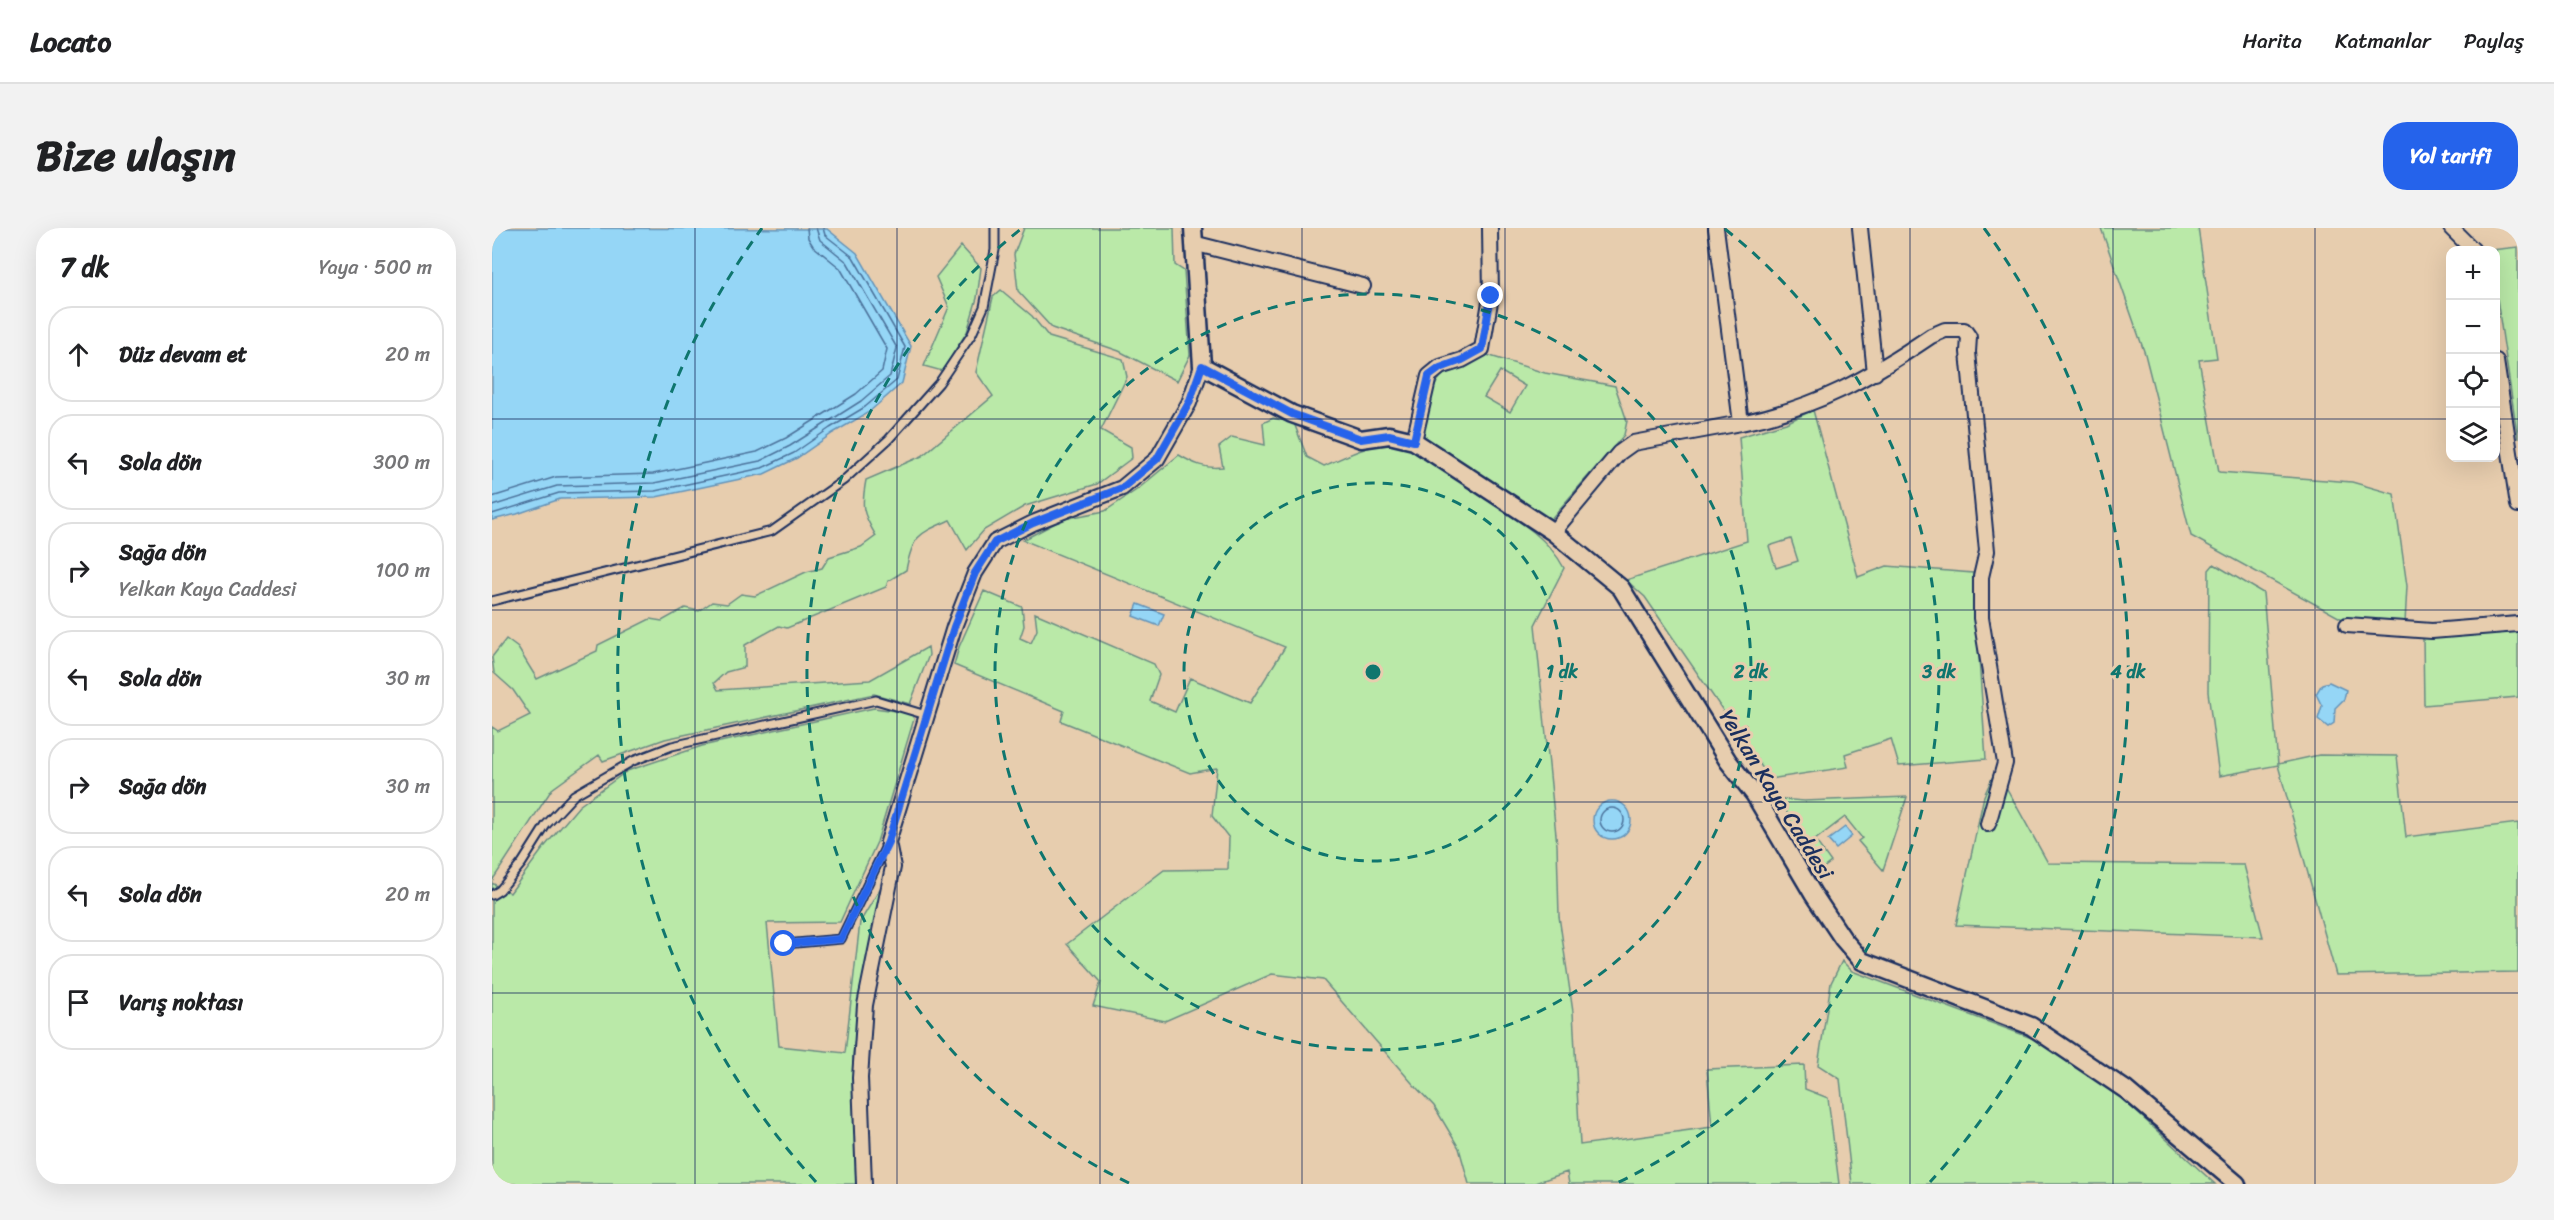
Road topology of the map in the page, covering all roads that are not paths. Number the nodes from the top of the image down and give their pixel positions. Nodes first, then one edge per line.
1 (995, 228) edge
2 (1490, 228) edge
3 (1716, 228) edge
4 (1860, 228) edge
5 (2451, 228) edge
6 (1193, 236) edge
7 (2469, 246) edge
8 (1363, 286) dead end
9 (1202, 366) junction
10 (1875, 373) junction
11 (2500, 387) edge
12 (1741, 423) junction
13 (1414, 441) junction
14 (2518, 505) edge
15 (1553, 532) junction
16 (492, 602) edge
17 (2518, 624) edge
18 (2348, 625) dead end
19 (926, 714) junction
20 (1988, 824) dead end
21 (888, 842) junction
22 (492, 895) edge
23 (784, 944) dead end
24 (864, 1184) edge
25 (2237, 1184) edge

1 - 16 lane
2 - 13 street
3 - 12 street
4 - 10 street
5 - 7 street
6 - 8 street
6 - 9 street
9 - 13 street, Yelkan Kaya Caddesi
9 - 19 street
10 - 12 street
10 - 20 street
11 - 14 street
12 - 15 street
13 - 15 street, Yelkan Kaya Caddesi
15 - 25 street, Yelkan Kaya Caddesi
17 - 18 street
19 - 21 street
19 - 22 lane
21 - 23 lane
21 - 24 street

